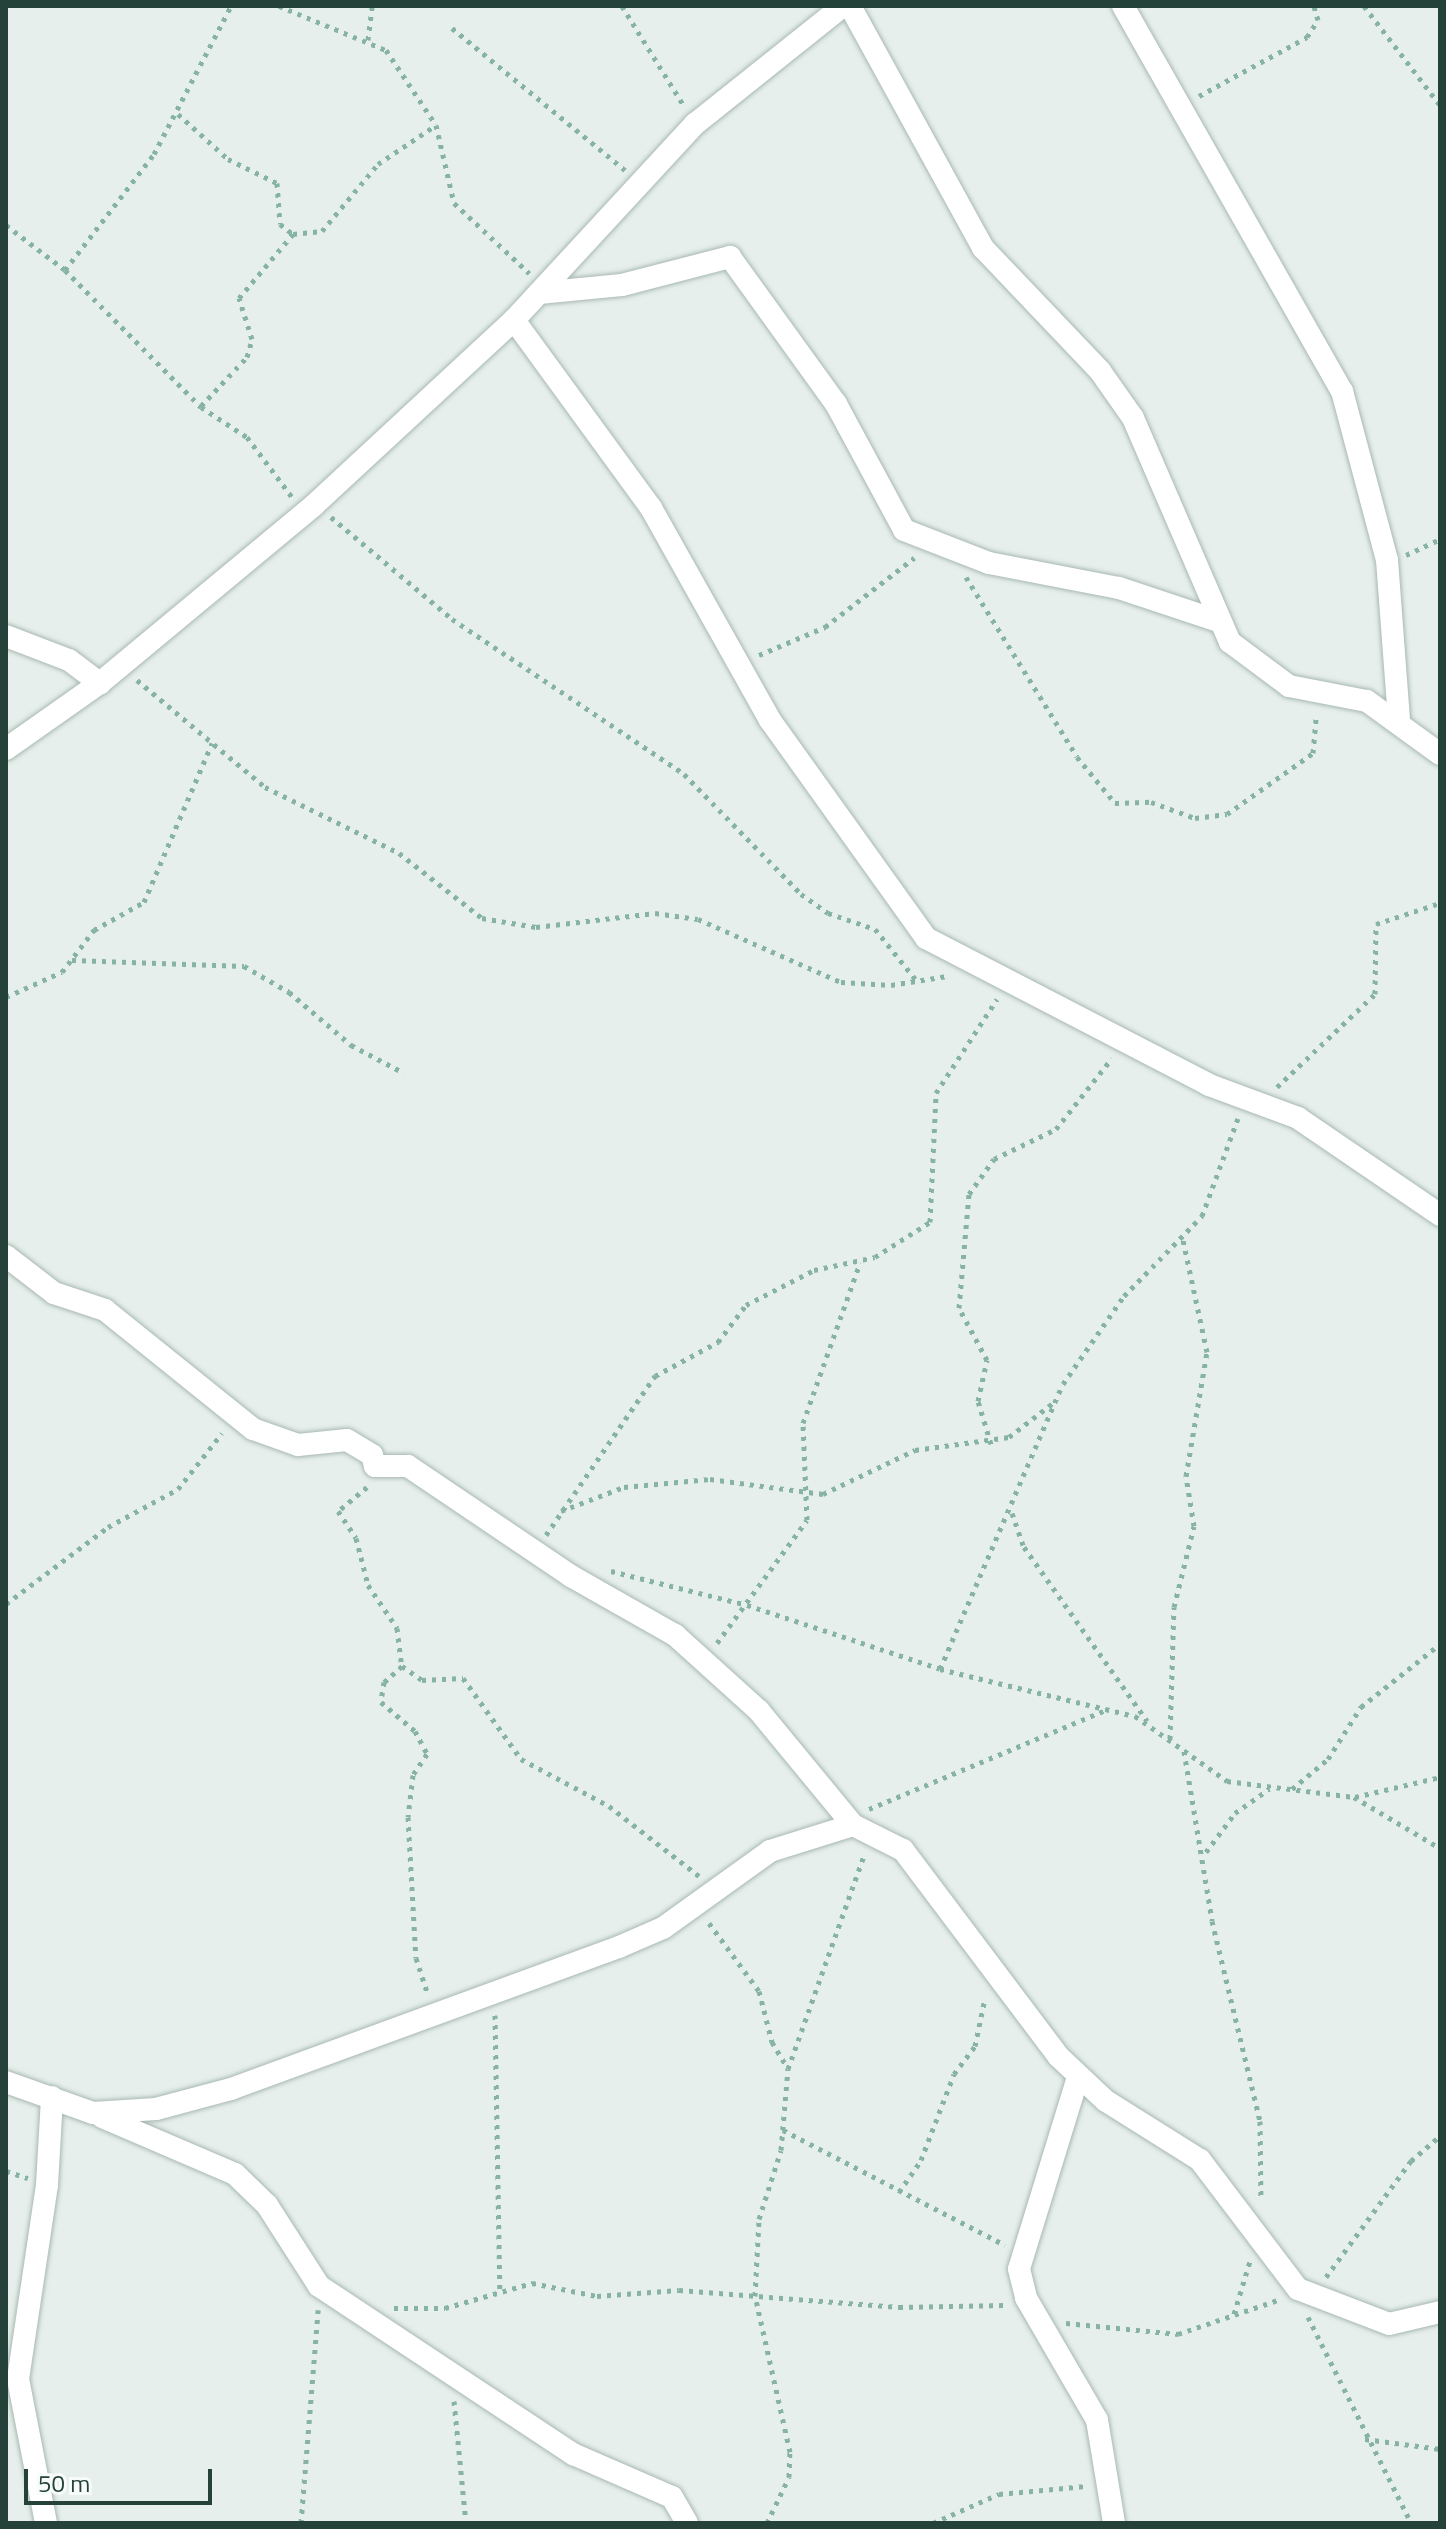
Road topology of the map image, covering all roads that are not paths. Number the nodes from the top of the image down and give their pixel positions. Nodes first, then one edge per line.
1 (843, 6) edge
2 (850, 6) edge
3 (1123, 6) edge
4 (542, 290) junction
5 (514, 320) junction
6 (1215, 620) junction
7 (6, 636) edge
8 (100, 683) junction
9 (1399, 718) junction
10 (6, 749) edge
11 (1440, 754) edge
12 (1440, 1215) edge
13 (6, 1256) edge
14 (857, 1825) junction
15 (1078, 2077) junction
16 (6, 2082) edge
17 (52, 2097) junction
18 (93, 2113) junction
19 (1440, 2312) edge
20 (10, 2377) edge
21 (46, 2523) edge
22 (687, 2523) edge
23 (1114, 2523) edge

1 - 4 street
2 - 6 street
3 - 9 street
4 - 5 street
4 - 6 street
5 - 8 street
5 - 12 street
6 - 9 street
7 - 8 street
8 - 10 street
9 - 11 street
13 - 14 street
14 - 15 street
14 - 18 street
15 - 19 street
15 - 23 street
16 - 17 street
17 - 18 street
17 - 20 street
18 - 22 street
20 - 21 street

